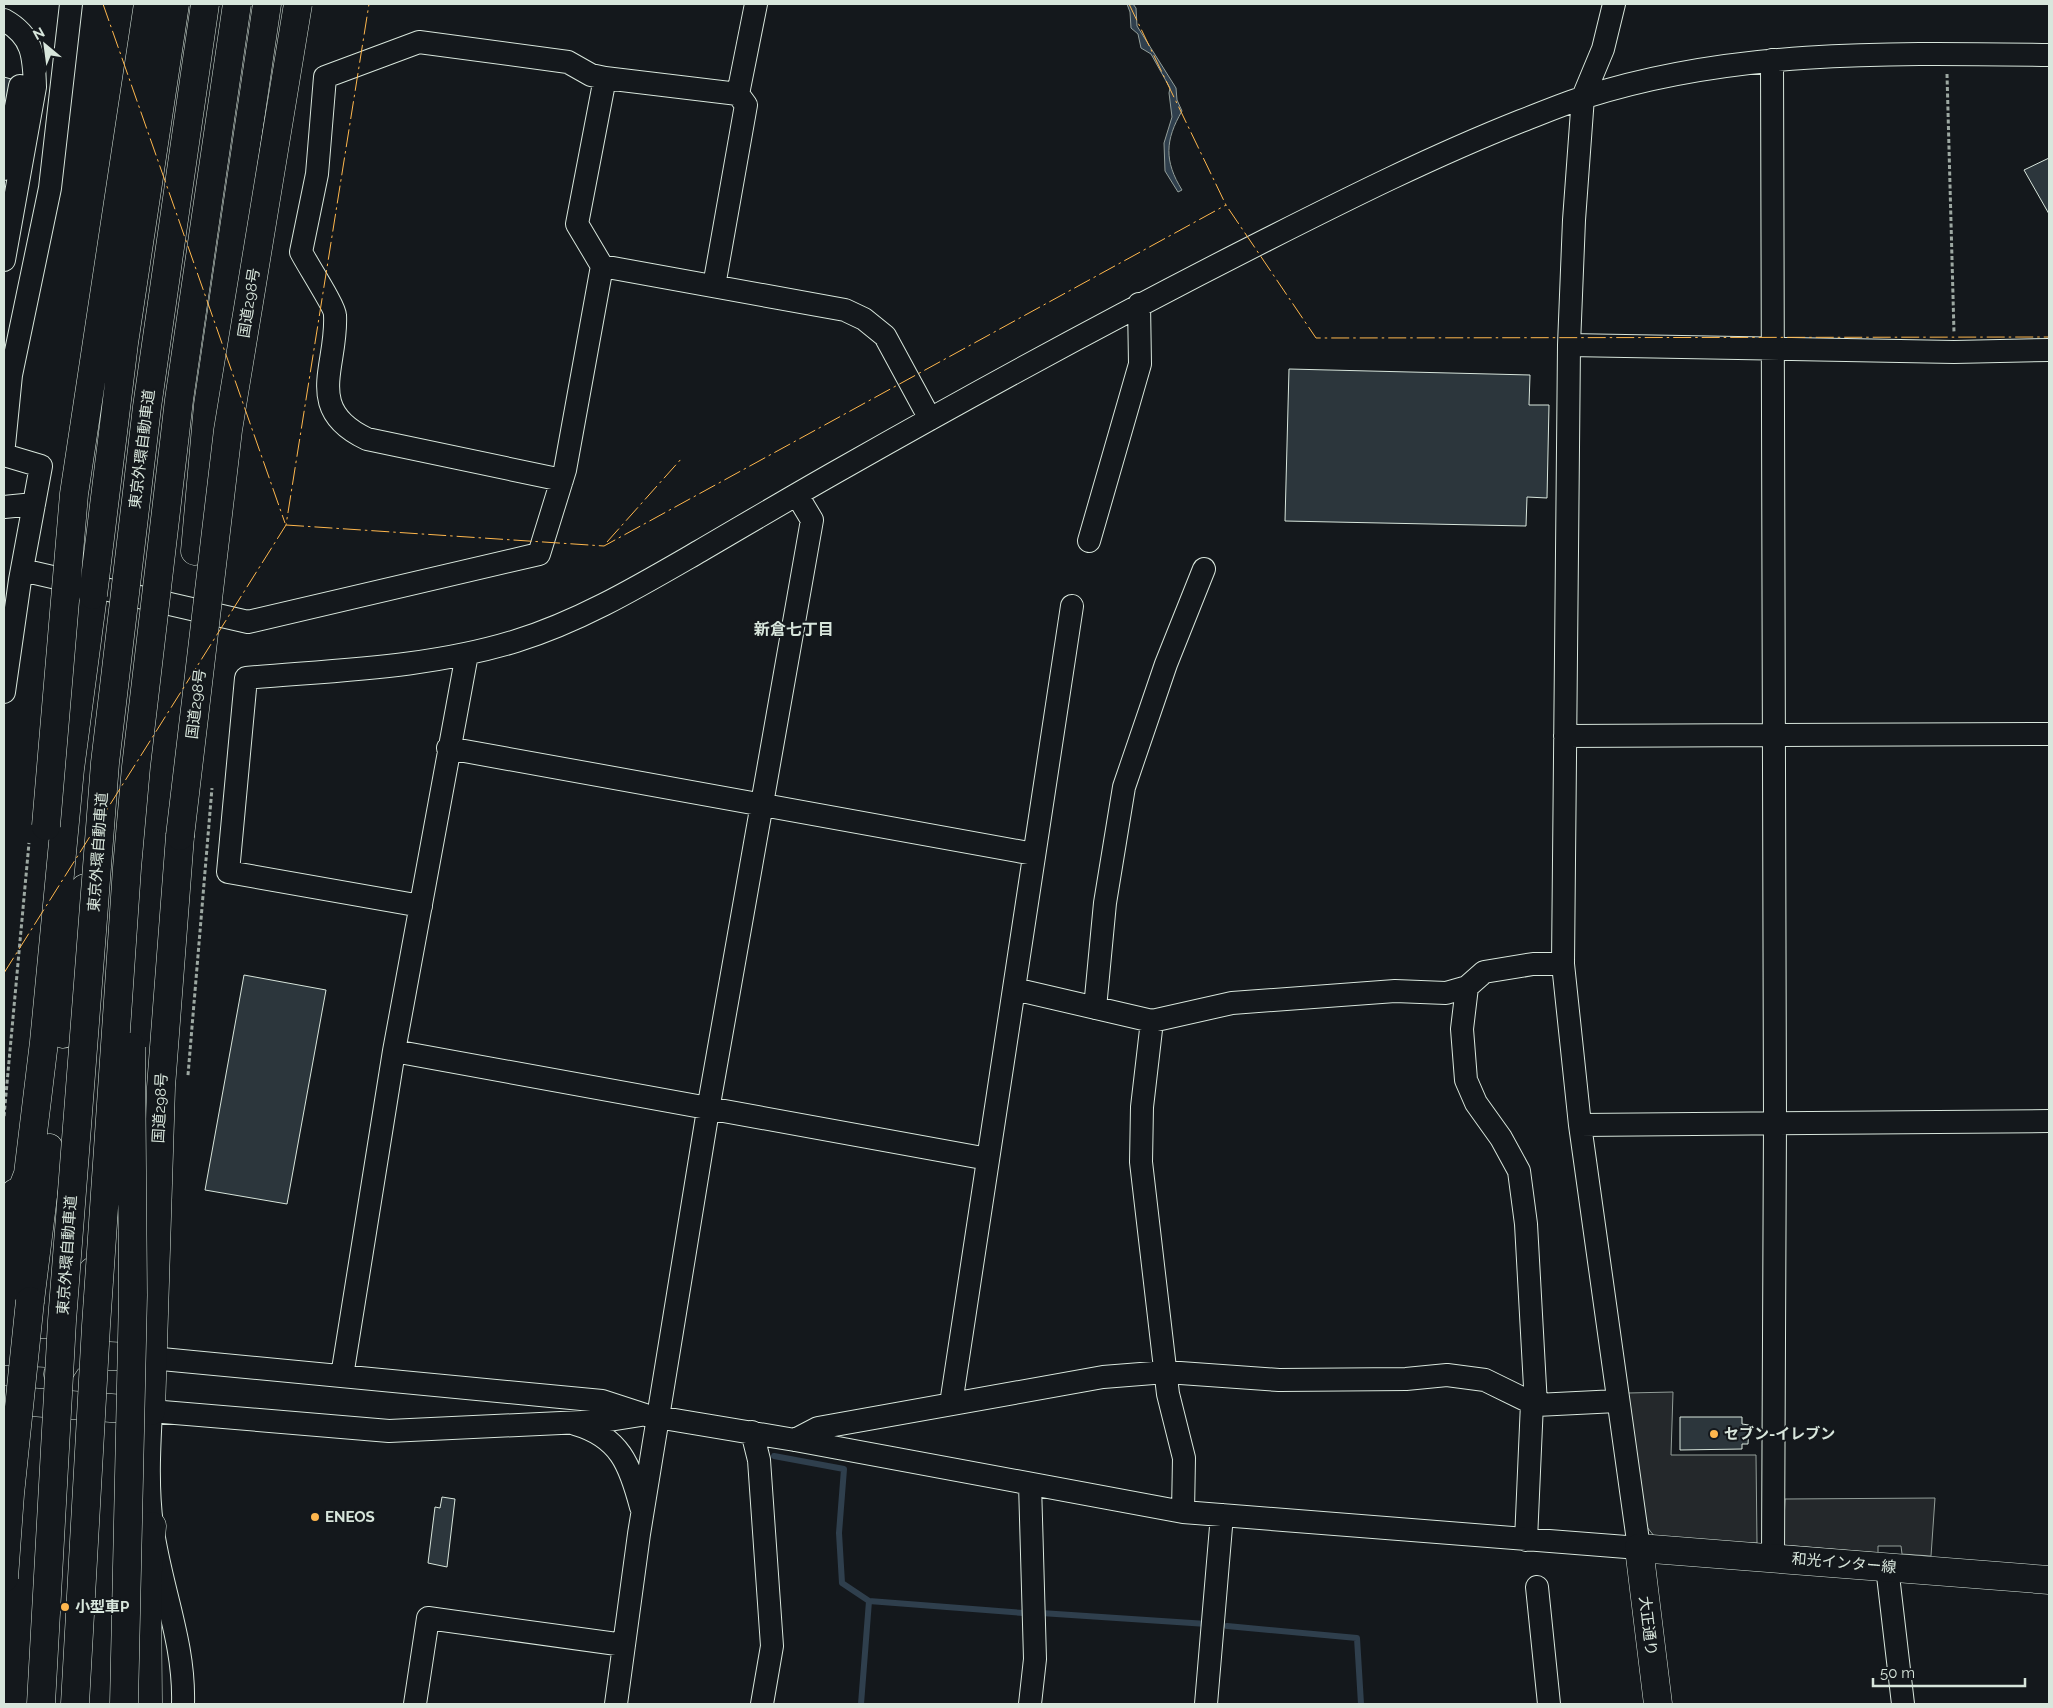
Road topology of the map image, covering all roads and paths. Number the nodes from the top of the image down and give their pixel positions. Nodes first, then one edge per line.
1 (71, 4) edge
2 (148, 4) edge
3 (175, 4) edge
4 (205, 4) edge
5 (237, 4) edge
6 (267, 4) edge
7 (298, 4) edge
8 (756, 4) edge
9 (1614, 4) edge
10 (4, 20) edge
11 (1946, 54) junction
12 (2049, 55) edge
13 (1772, 60) junction
14 (605, 78) junction
15 (20, 86) dead end
16 (738, 94) junction
17 (1584, 97) junction
18 (4, 169) edge
19 (5, 251) edge
20 (602, 266) junction
21 (714, 286) junction
22 (1139, 304) junction
23 (1569, 345) junction
24 (1774, 349) junction
25 (2049, 350) edge
26 (1954, 352) junction
27 (930, 419) junction
28 (4, 445) edge
29 (4, 455) edge
30 (562, 480) junction
31 (796, 495) junction
32 (34, 504) junction
33 (4, 507) edge
34 (1089, 541) dead end
35 (1204, 569) dead end
36 (16, 576) edge
37 (1072, 606) dead end
38 (467, 654) junction
39 (4, 692) edge
40 (1774, 734) junction
41 (2049, 734) edge
42 (1565, 736) junction
43 (448, 748) junction
44 (105, 763) junction
45 (212, 783) dead end
46 (761, 804) junction
47 (180, 836) junction
48 (1034, 854) junction
49 (127, 868) junction
50 (421, 906) junction
51 (1562, 964) junction
52 (1466, 987) junction
53 (1014, 988) junction
54 (1095, 1008) junction
55 (1152, 1021) junction
56 (394, 1051) junction
57 (188, 1075) dead end
58 (161, 1087) junction
59 (708, 1110) junction
60 (2049, 1121) edge
61 (1775, 1122) junction
62 (1580, 1125) junction
63 (988, 1159) junction
64 (10, 1226) edge
65 (4, 1343) edge
66 (4, 1351) edge
67 (71, 1354) junction
68 (151, 1358) junction
69 (1166, 1372) junction
70 (342, 1376) junction
71 (4, 1400) edge
72 (1616, 1401) junction
73 (39, 1402) junction
74 (951, 1404) junction
75 (1534, 1404) junction
76 (150, 1411) junction
77 (652, 1416) junction
78 (562, 1422) junction
79 (752, 1432) junction
80 (795, 1440) junction
81 (1030, 1484) junction
82 (643, 1512) junction
83 (1183, 1512) junction
84 (1222, 1515) junction
85 (152, 1526) junction
86 (1526, 1540) junction
87 (1639, 1548) junction
88 (1773, 1557) junction
89 (1887, 1567) junction
90 (4, 1578) edge
91 (2049, 1580) edge
92 (1536, 1587) dead end
93 (624, 1645) junction
94 (42, 1704) edge
95 (75, 1704) edge
96 (124, 1704) edge
97 (148, 1704) edge
98 (183, 1704) edge
99 (415, 1704) edge
100 (616, 1704) edge
101 (762, 1704) edge
102 (1030, 1704) edge
103 (1206, 1704) edge
104 (1549, 1704) edge
105 (1658, 1704) edge
106 (1903, 1704) edge

1 - 28 street
2 - 64 main road, bridge
3 - 64 main road, bridge
4 - 44 main road, 東京外環自動車道, bridge
5 - 49 main road, 東京外環自動車道, bridge
6 - 47 main road, bridge
7 - 47 main road, 国道298号, bridge
8 - 16 street
9 - 17 street
10 - 19 street
11 - 12 street
11 - 13 street
11 - 26 path
13 - 17 street
13 - 24 street
14 - 16 street
14 - 20 street
14 - 30 street
15 - 18 street
16 - 21 street
17 - 22 street
17 - 23 street
20 - 21 street
20 - 30 street
21 - 27 street
22 - 27 street
22 - 34 street
23 - 24 street
23 - 42 street
24 - 26 street
24 - 40 street
25 - 26 street
27 - 31 street
29 - 32 street
30 - 36 street
31 - 38 street
31 - 46 street
32 - 33 street
32 - 36 street
35 - 54 street
36 - 39 street
37 - 48 street
38 - 43 street
38 - 50 street
40 - 41 street
40 - 42 street
40 - 61 street
42 - 51 street
43 - 46 street
43 - 50 street
44 - 90 main road, bridge
44 - 94 main road, 東京外環自動車道, bridge
45 - 57 path, bridge
46 - 48 street
46 - 59 street
47 - 58 main road, 国道298号
48 - 53 street
49 - 95 main road, 東京外環自動車道, bridge
49 - 96 main road, bridge
50 - 56 street
51 - 52 street
51 - 62 street
52 - 55 street
52 - 75 street
53 - 54 street
53 - 63 street
54 - 55 street
55 - 69 street
56 - 59 street
56 - 70 street
58 - 67 main road
58 - 68 main road, 国道298号
59 - 63 street
59 - 77 street
60 - 61 street
61 - 62 street
61 - 88 street
62 - 72 street
63 - 74 street
64 - 65 main road
66 - 67 main road
67 - 68 main road
67 - 73 main road
68 - 70 street
68 - 76 main road, 国道298号
69 - 74 street
69 - 75 street
69 - 83 street
70 - 77 street
71 - 73 main road
72 - 75 street
72 - 87 street
73 - 76 main road
74 - 80 street
75 - 86 street
76 - 78 street
76 - 85 street
77 - 78 street
77 - 79 street
77 - 82 street
78 - 82 street
79 - 80 street
79 - 101 street
80 - 81 street
81 - 83 street
81 - 102 street
82 - 93 street
83 - 84 street
84 - 86 street
84 - 103 street
85 - 97 main road
85 - 98 street
86 - 87 street
87 - 88 main road, 和光インター線
87 - 105 main road, 大正通り
88 - 89 main road, 和光インター線
89 - 91 main road, 和光インター線
89 - 106 street
92 - 104 street
93 - 99 street
93 - 100 street

